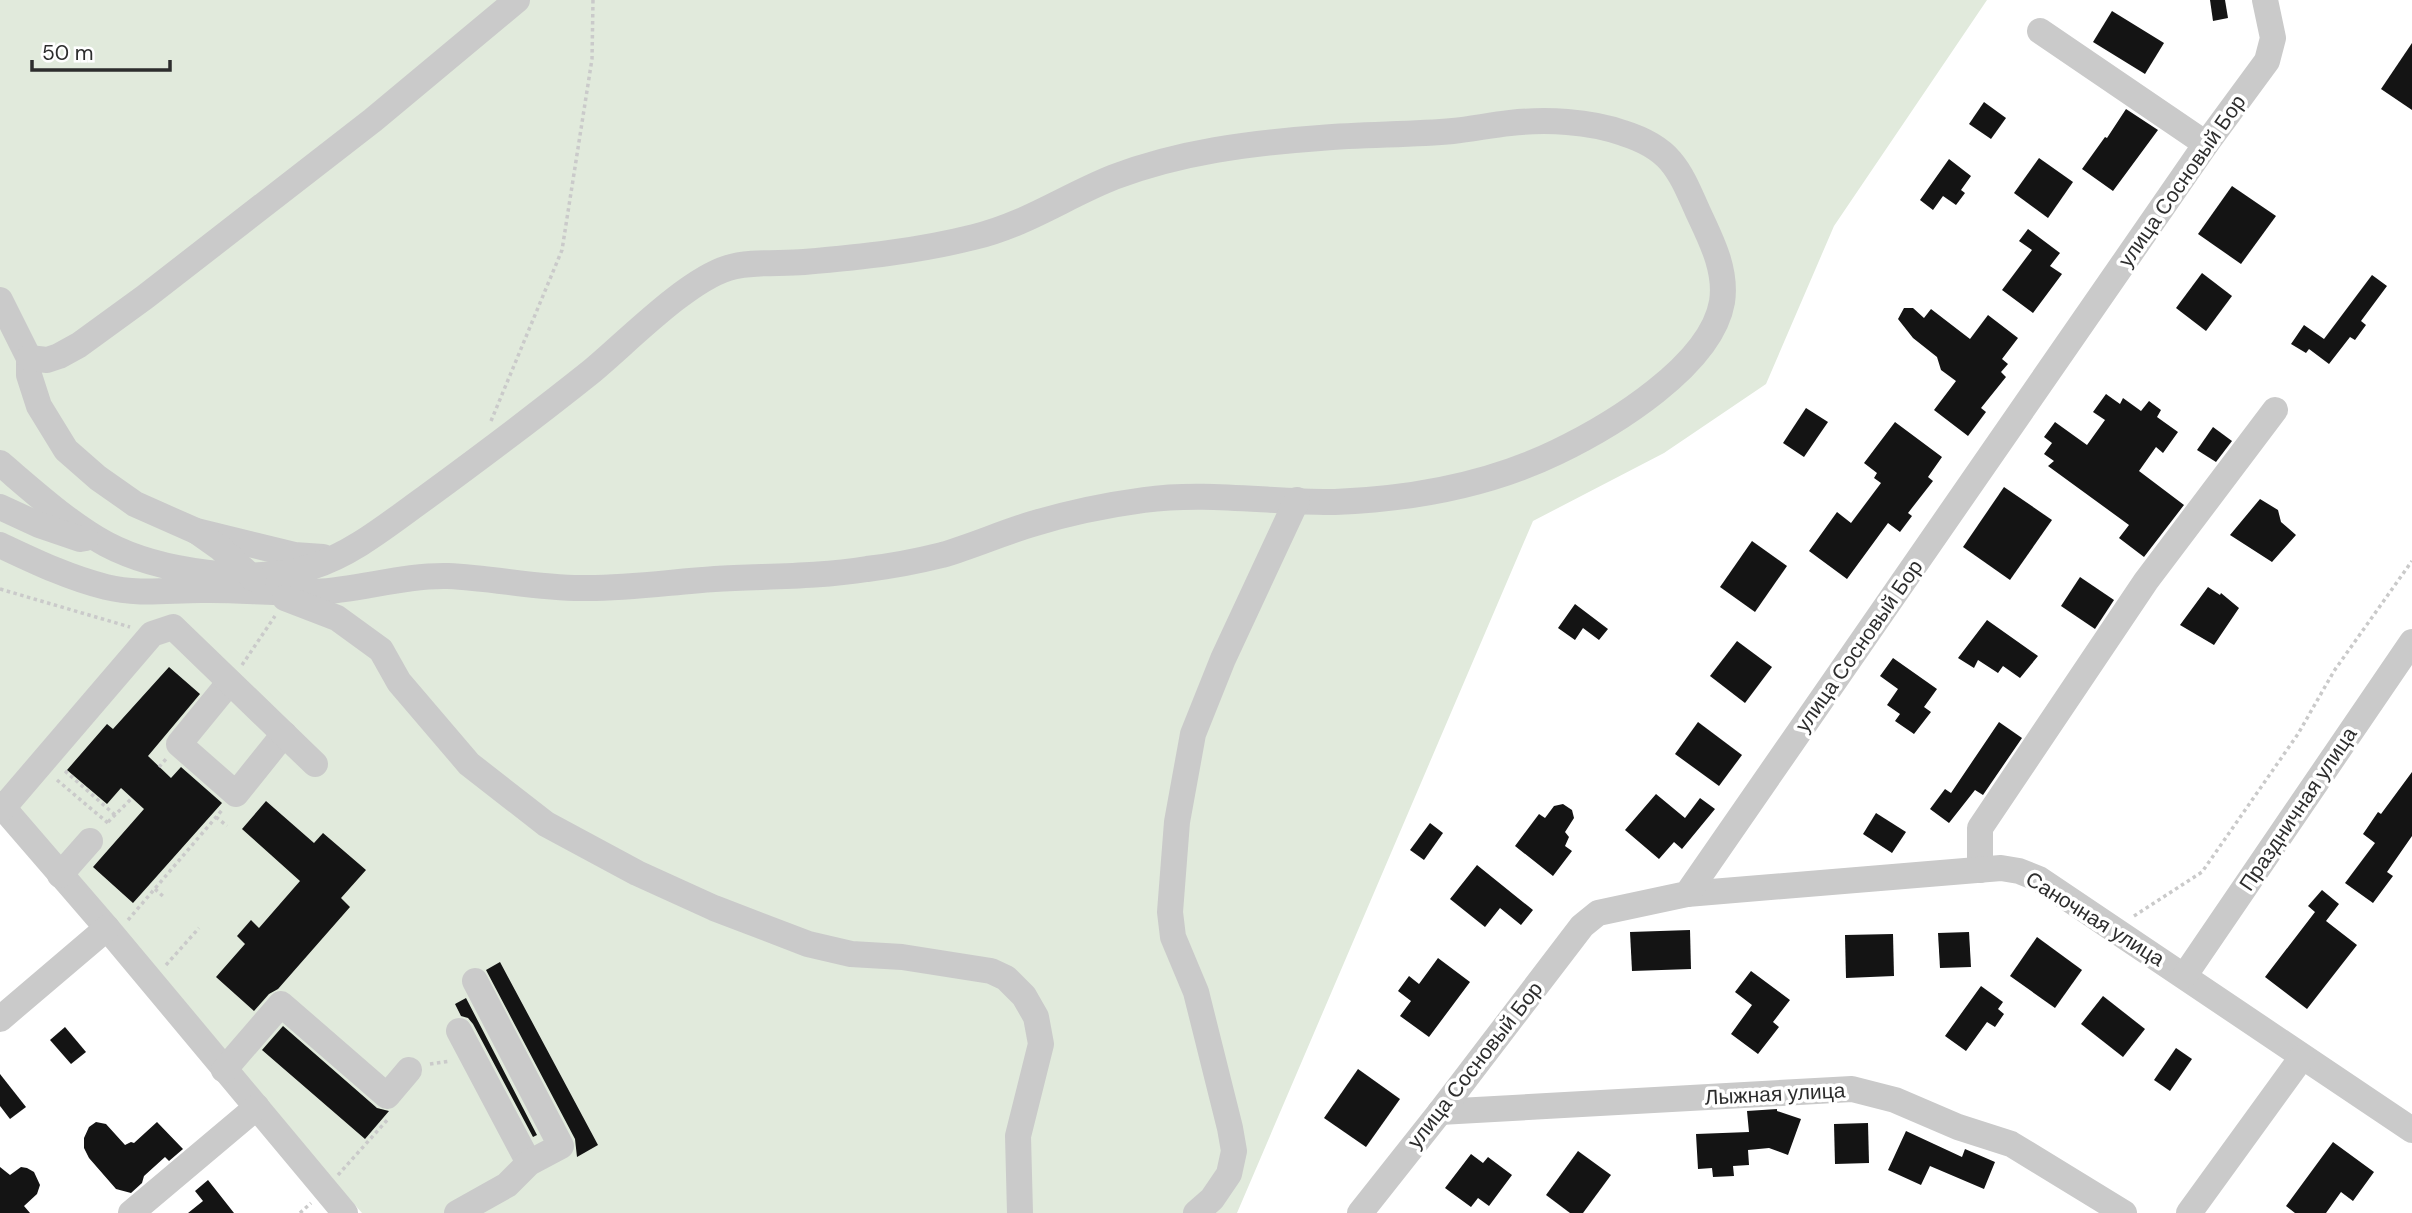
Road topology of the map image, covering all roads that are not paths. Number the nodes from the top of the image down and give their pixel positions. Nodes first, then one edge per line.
1 (517, 0) edge
2 (2265, 0) edge
3 (2040, 31) dead end
4 (2206, 144) junction
5 (0, 300) edge
6 (29, 358) junction
7 (2275, 410) dead end
8 (0, 463) edge
9 (1297, 500) junction
10 (0, 507) edge
11 (196, 531) junction
12 (94, 537) junction
13 (0, 545) edge
14 (339, 556) junction
15 (208, 581) junction
16 (257, 582) junction
17 (2412, 642) edge
18 (229, 683) junction
19 (284, 734) junction
20 (315, 764) dead end
21 (1, 806) edge
22 (99, 832) road end
23 (1980, 870) junction
24 (60, 875) junction
25 (1687, 894) junction
26 (110, 933) junction
27 (2185, 975) junction
28 (475, 981) dead end
29 (0, 1018) edge
30 (458, 1031) dead end
31 (2302, 1057) junction
32 (223, 1070) junction
33 (409, 1070) road end
34 (257, 1107) junction
35 (1440, 1112) junction
36 (2412, 1130) edge
37 (529, 1163) junction
38 (131, 1213) edge
39 (345, 1213) edge
40 (457, 1213) edge
41 (1020, 1213) edge
42 (1196, 1213) edge
43 (1360, 1213) edge
44 (2124, 1213) edge
45 (2189, 1213) edge

1 - 6 street
2 - 4 street, улица Сосновый Бор
3 - 4 street
4 - 25 street, улица Сосновый Бор
5 - 6 street
6 - 11 street
7 - 23 street
8 - 12 street
9 - 14 street
9 - 16 street
9 - 42 street
10 - 12 street
11 - 14 street
11 - 16 street
12 - 15 street
13 - 15 street
14 - 16 street
15 - 16 street
16 - 41 street
17 - 27 street, Праздничная улица
18 - 19 street
18 - 19 street
18 - 21 street
19 - 20 street
21 - 24 street
22 - 24 street
23 - 25 street, Саночная улица
23 - 27 street, Саночная улица
24 - 26 street
25 - 35 street, улица Сосновый Бор
26 - 29 street
26 - 32 street
27 - 31 street, Саночная улица
28 - 37 street
30 - 37 street
31 - 36 street, Саночная улица
31 - 45 street
32 - 33 street
32 - 34 street
34 - 38 street
34 - 39 street
35 - 43 street, улица Сосновый Бор
35 - 44 street, Лыжная улица
37 - 40 street

